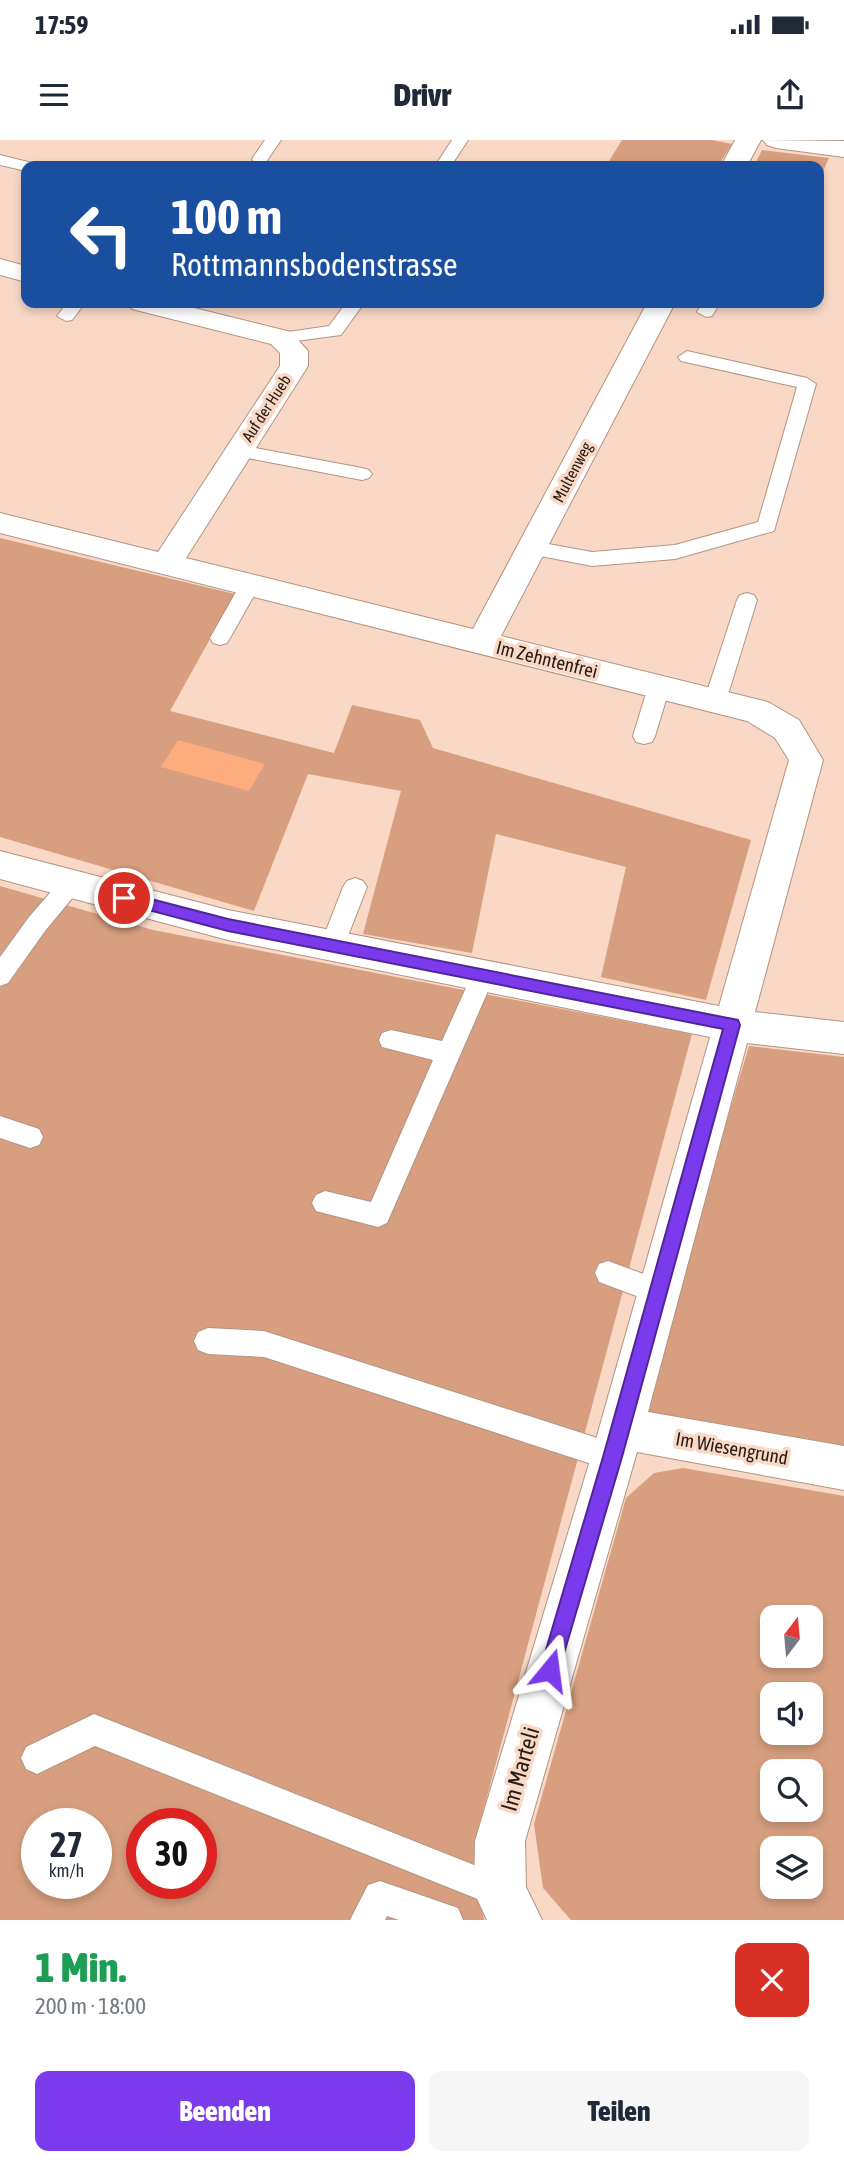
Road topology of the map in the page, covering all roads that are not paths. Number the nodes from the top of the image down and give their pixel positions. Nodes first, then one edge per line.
1 (273, 140) edge
2 (460, 140) edge
3 (748, 140) edge
4 (776, 140) edge
5 (844, 149) edge
6 (260, 159) dead end
7 (0, 160) edge
8 (446, 161) edge
9 (737, 161) edge
10 (21, 165) edge
11 (0, 267) edge
12 (21, 273) edge
13 (162, 308) edge
14 (351, 308) edge
15 (652, 308) edge
16 (281, 338) junction
17 (687, 357) dead end
18 (239, 451) junction
19 (362, 474) dead end
20 (1, 525) edge
21 (532, 548) junction
22 (166, 564) junction
23 (250, 585) junction
24 (747, 600) dead end
25 (220, 638) dead end
26 (482, 642) junction
27 (659, 687) junction
28 (715, 701) junction
29 (644, 736) dead end
30 (0, 865) edge
31 (71, 884) junction
32 (355, 887) dead end
33 (332, 946) junction
34 (483, 975) junction
35 (0, 976) edge
36 (732, 1025) junction
37 (844, 1038) edge
38 (391, 1040) dead end
39 (449, 1053) junction
40 (0, 1127) edge
41 (30, 1137) dead end
42 (325, 1203) dead end
43 (608, 1273) dead end
44 (658, 1292) junction
45 (208, 1341) dead end
46 (616, 1443) junction
47 (844, 1468) edge
48 (37, 1758) dead end
49 (508, 1906) edge
50 (366, 1920) edge
51 (446, 1920) edge

1 - 6 lane
2 - 8 lane
3 - 9 street
4 - 5 street
7 - 10 lane
11 - 12 street
13 - 16 street
14 - 16 lane
15 - 21 street, Multenweg
16 - 18 street, Auf der Hueb
17 - 21 lane
18 - 19 lane
18 - 22 street, Auf der Hueb
20 - 22 street, Im Zehntenfrei
21 - 26 street, Multenweg
22 - 23 street, Im Zehntenfrei
23 - 25 lane
23 - 26 street, Im Zehntenfrei
24 - 28 lane
26 - 27 street, Im Zehntenfrei
27 - 28 street, Im Zehntenfrei
27 - 29 lane
28 - 36 street, Im Zehntenfrei
30 - 31 street
31 - 33 street
31 - 35 lane
32 - 33 lane
33 - 34 street
34 - 36 street
34 - 39 lane
36 - 37 street
36 - 44 street, Im Marteli
38 - 39 lane
39 - 42 lane
40 - 41 lane
43 - 44 lane
44 - 46 street, Im Marteli
45 - 46 lane
46 - 47 street, Im Wiesengrund
46 - 49 street, Im Marteli
48 - 49 lane
50 - 51 lane

